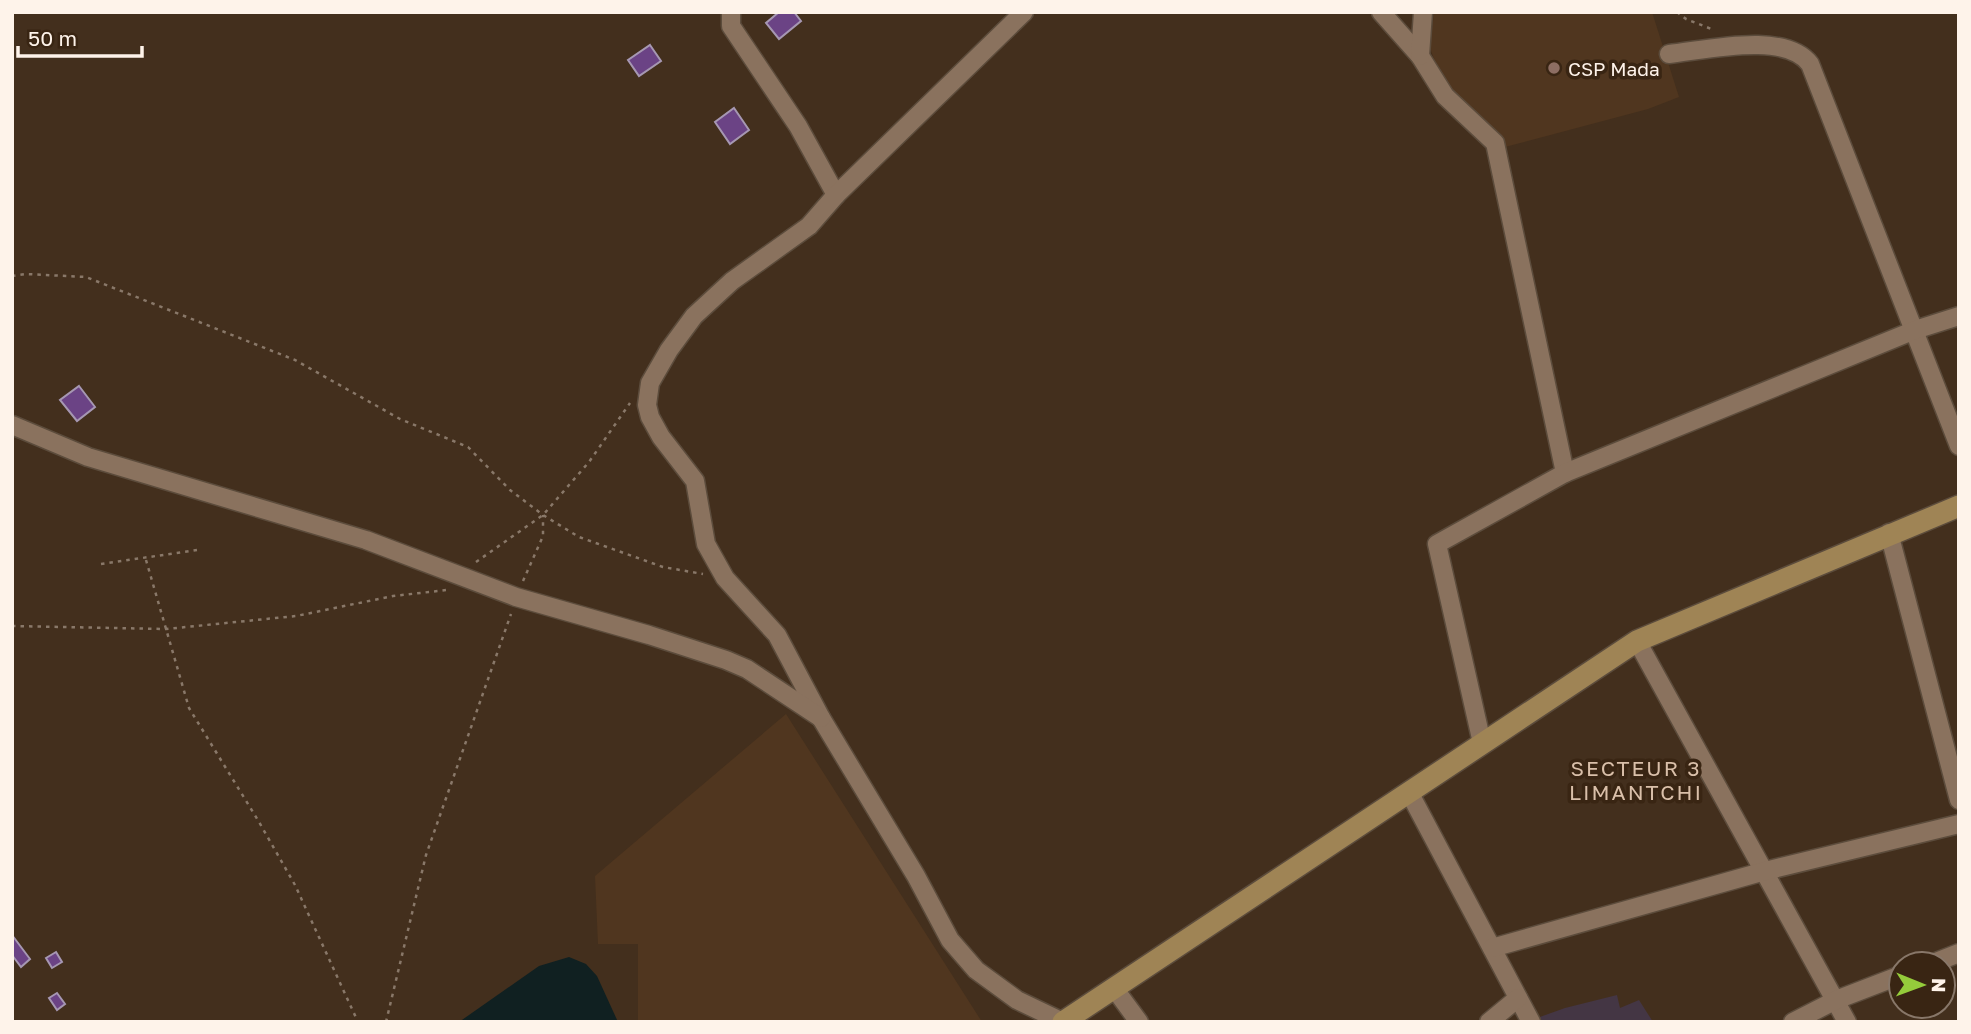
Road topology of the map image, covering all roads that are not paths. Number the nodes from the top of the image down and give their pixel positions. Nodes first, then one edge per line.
1 (731, 12) edge
2 (1024, 12) edge
3 (1381, 12) edge
4 (1423, 12) edge
5 (1669, 54) dead end
6 (1420, 56) junction
7 (836, 195) junction
8 (1959, 316) edge
9 (1915, 330) junction
10 (12, 425) edge
11 (1959, 446) edge
12 (1565, 473) junction
13 (1959, 506) edge
14 (1889, 533) junction
15 (1637, 641) junction
16 (821, 718) junction
17 (1482, 744) junction
18 (1409, 792) junction
19 (1959, 800) edge
20 (1959, 824) edge
21 (1765, 871) junction
22 (1492, 948) junction
23 (1887, 980) edge
24 (1114, 988) junction
25 (1518, 998) junction
26 (1836, 1000) junction
27 (1063, 1022) edge
28 (1139, 1022) edge
29 (1489, 1022) edge
30 (1531, 1022) edge
31 (1793, 1022) edge
32 (1847, 1022) edge

1 - 7 street
2 - 7 street
3 - 6 street
4 - 6 street
5 - 9 street
6 - 12 street
7 - 16 street
8 - 9 street
9 - 11 street
9 - 12 street
10 - 16 street
12 - 17 street
13 - 14 street
14 - 15 street
14 - 19 street
15 - 17 street
15 - 21 street
16 - 27 street
17 - 18 street
18 - 22 street
18 - 24 street
20 - 21 street
21 - 22 street
21 - 26 street
22 - 25 street
23 - 26 street
24 - 27 street
24 - 28 street
25 - 29 street
25 - 30 street
26 - 31 street
26 - 32 street

